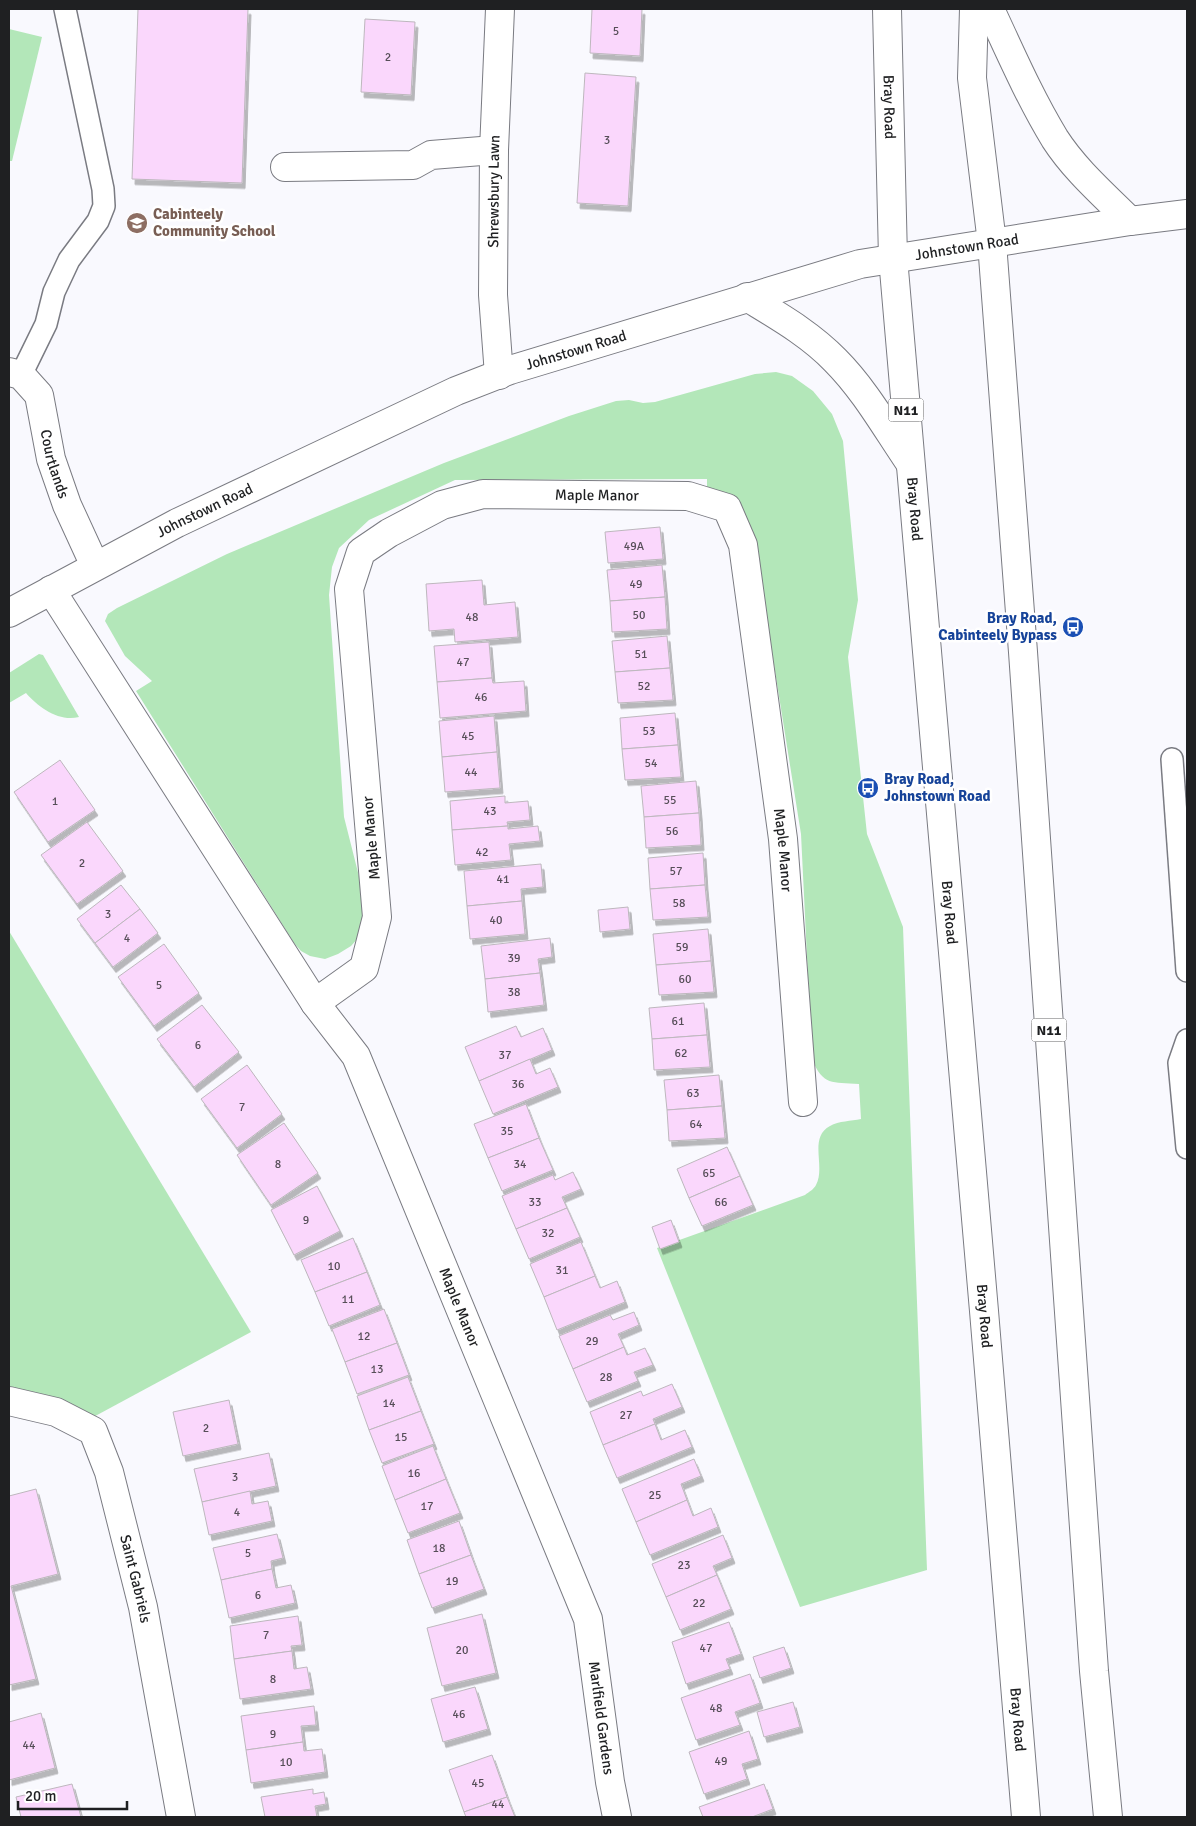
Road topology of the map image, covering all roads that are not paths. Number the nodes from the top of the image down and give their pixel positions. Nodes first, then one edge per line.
1 (65, 9) edge
2 (500, 9) edge
3 (887, 9) edge
4 (974, 9) edge
5 (990, 9) edge
6 (494, 150) junction
7 (285, 167) dead end
8 (1187, 214) edge
9 (1130, 221) junction
10 (992, 243) junction
11 (893, 258) junction
12 (747, 297) junction
13 (15, 374) edge
14 (499, 375) junction
15 (911, 464) junction
16 (95, 566) junction
17 (51, 590) junction
18 (9, 614) edge
19 (1172, 760) dead end
20 (1187, 971) edge
21 (315, 1003) junction
22 (1187, 1040) edge
23 (803, 1102) dead end
24 (1187, 1148) edge
25 (9, 1401) edge
26 (588, 1619) joint
27 (181, 1817) edge
28 (618, 1817) edge
29 (1026, 1817) edge
30 (1108, 1817) edge

1 - 13 lane
2 - 6 main road, Shrewsbury Lawn
3 - 11 main road, Bray Road / N11
4 - 10 main road, N11
5 - 9 main road
6 - 7 main road
6 - 14 main road, Shrewsbury Lawn
8 - 9 main road, Johnstown Road
9 - 10 main road, Johnstown Road
10 - 11 main road, Johnstown Road
10 - 30 main road, N11
11 - 12 main road, Johnstown Road
11 - 15 main road, Bray Road / N11
12 - 14 main road, Johnstown Road
12 - 15 main road
13 - 16 main road, Courtlands
14 - 16 main road, Johnstown Road
15 - 29 main road, Bray Road / N11
16 - 17 main road, Johnstown Road
17 - 18 main road, Johnstown Road
17 - 21 main road, Maple Manor
19 - 20 lane
21 - 23 main road, Maple Manor
21 - 26 main road, Maple Manor
22 - 24 lane
25 - 27 main road, Saint Gabriels
26 - 28 main road, Marlfield Gardens

